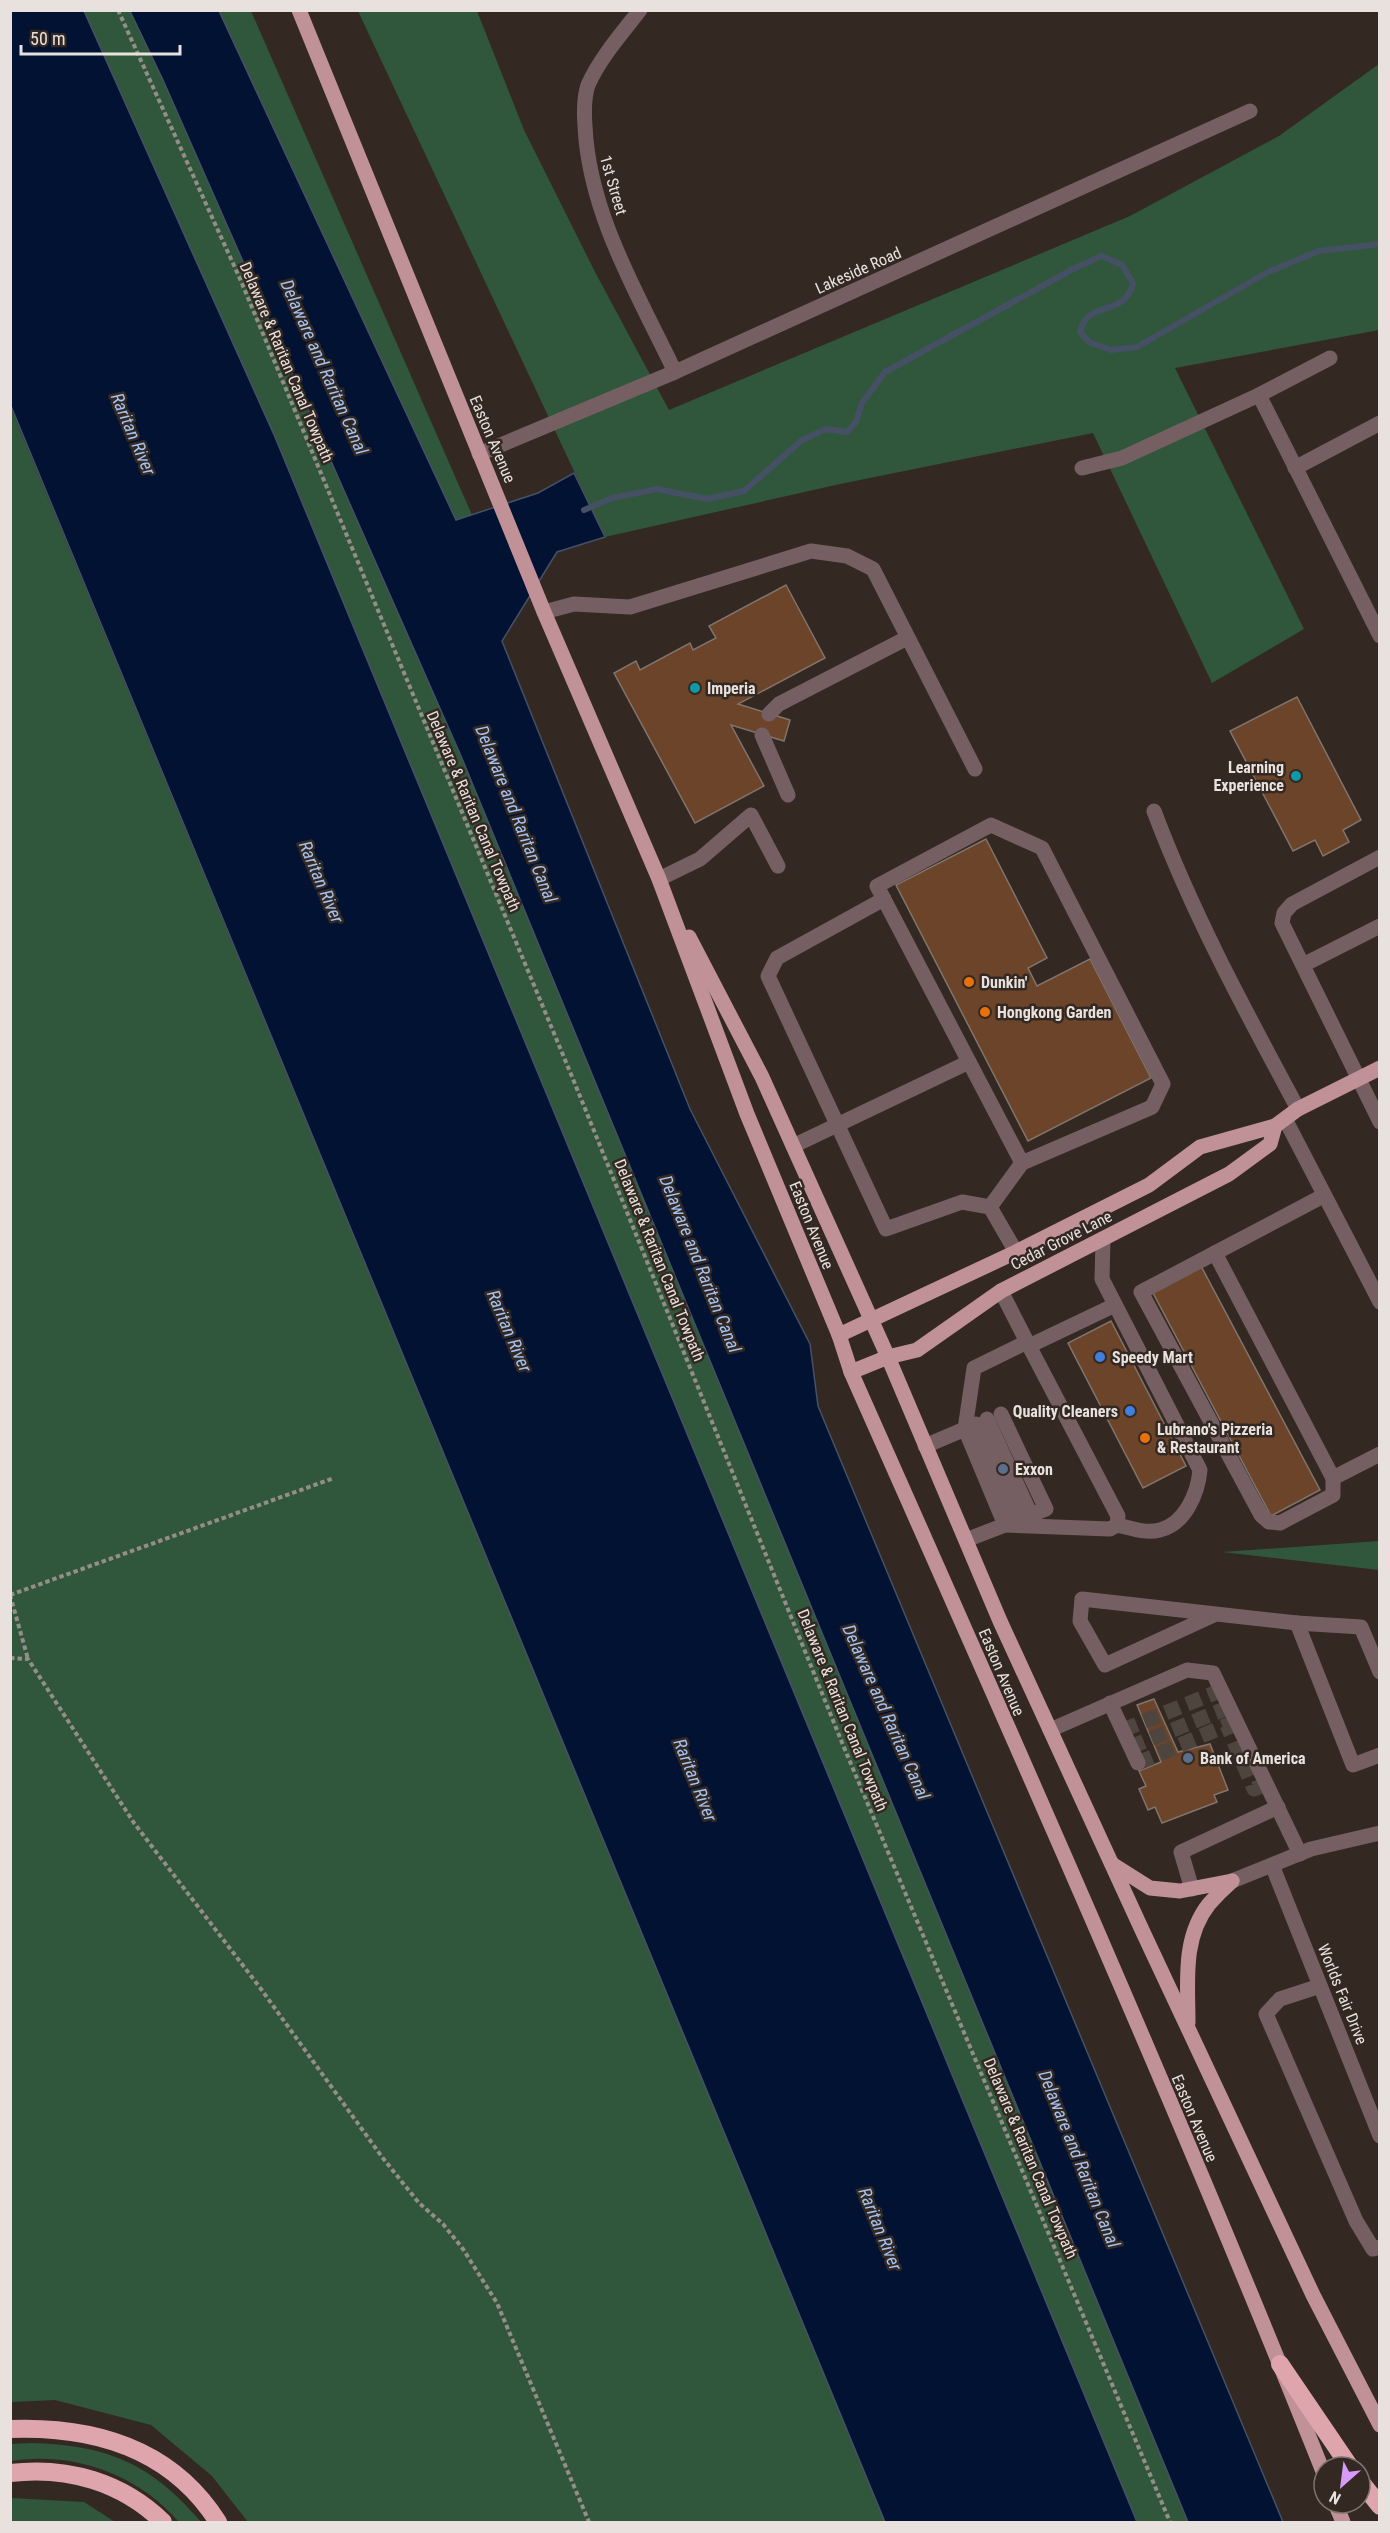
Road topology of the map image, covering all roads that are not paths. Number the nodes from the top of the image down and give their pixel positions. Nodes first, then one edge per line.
1 (299, 10) edge
2 (640, 10) edge
3 (1250, 111) dead end
4 (1330, 358) dead end
5 (675, 372) junction
6 (1259, 395) junction
7 (1380, 423) edge
8 (478, 454) junction
9 (1082, 468) dead end
10 (1295, 468) junction
11 (544, 612) junction
12 (1380, 636) edge
13 (907, 638) junction
14 (769, 714) dead end
15 (762, 735) dead end
16 (975, 769) dead end
17 (788, 795) dead end
18 (1154, 811) dead end
19 (1380, 857) edge
20 (778, 866) dead end
21 (659, 879) junction
22 (884, 899) junction
23 (1380, 926) edge
24 (1303, 965) junction
25 (969, 1062) junction
26 (1380, 1068) edge
27 (1359, 1079) junction
28 (1298, 1109) junction
29 (1380, 1122) edge
30 (1280, 1123) junction
31 (837, 1125) junction
32 (793, 1146) junction
33 (1022, 1163) junction
34 (1323, 1196) junction
35 (990, 1207) junction
36 (1103, 1239) junction
37 (1016, 1252) junction
38 (1215, 1253) junction
39 (1001, 1291) junction
40 (1380, 1302) edge
41 (1115, 1305) junction
42 (871, 1321) junction
43 (838, 1335) junction
44 (1028, 1344) junction
45 (888, 1357) junction
46 (851, 1372) junction
47 (987, 1420) junction
48 (925, 1446) junction
49 (1380, 1454) edge
50 (1333, 1478) junction
51 (1018, 1520) junction
52 (1117, 1525) junction
53 (966, 1540) junction
54 (1216, 1614) junction
55 (1297, 1623) junction
56 (1380, 1672) edge
57 (1110, 1703) junction
58 (1050, 1730) junction
59 (1380, 1755) edge
60 (1138, 1763) dead end
61 (1278, 1807) junction
62 (1380, 1833) edge
63 (1300, 1854) junction
64 (1112, 1864) junction
65 (1272, 1865) junction
66 (1232, 1881) junction
67 (1192, 1889) junction
68 (1320, 1986) junction
69 (1188, 2029) junction
70 (1380, 2136) edge
71 (1380, 2247) edge
72 (1280, 2364) junction
73 (1380, 2425) edge
74 (10, 2429) edge
75 (1316, 2455) edge
76 (1342, 2455) edge
77 (10, 2474) edge
78 (163, 2523) edge
79 (218, 2523) edge

1 - 8 main road, Easton Avenue
2 - 5 street, 1st Street
3 - 5 street, Lakeside Road
4 - 6 street
5 - 8 street, Lakeside Road
6 - 9 street
6 - 10 street
7 - 10 street
8 - 11 main road, Easton Avenue
10 - 12 street
11 - 13 street
11 - 21 main road, Easton Avenue
13 - 14 street
13 - 16 street
15 - 17 street
18 - 28 street
19 - 24 street
20 - 21 street
21 - 32 main road, Easton Avenue
21 - 43 main road, Easton Avenue
22 - 25 street
22 - 31 street
22 - 33 street
23 - 24 street
24 - 27 street
25 - 31 street
25 - 33 street
26 - 27 main road, Cedar Grove Lane
27 - 28 main road, Cedar Grove Lane
27 - 29 street
28 - 30 main road, Cedar Grove Lane
30 - 34 street
30 - 36 main road, Cedar Grove Lane
30 - 37 main road, Cedar Grove Lane
31 - 32 street
31 - 35 street
32 - 42 main road, Easton Avenue
33 - 35 street
34 - 38 street
34 - 40 street
35 - 37 street
36 - 39 main road, Cedar Grove Lane
36 - 41 street
37 - 42 main road, Cedar Grove Lane
38 - 50 street
38 - 50 street
39 - 44 street
39 - 45 main road, Cedar Grove Lane
41 - 44 street
41 - 52 street
42 - 43 main road, Cedar Grove Lane
42 - 45 main road, Easton Avenue
43 - 46 main road, Easton Avenue
44 - 47 street
44 - 52 street
45 - 46 main road, Cedar Grove Lane
45 - 48 main road, Easton Avenue
46 - 72 main road, Easton Avenue
47 - 48 street
47 - 51 street
47 - 51 street
48 - 53 main road, Easton Avenue
49 - 50 street
51 - 52 street
51 - 53 street
53 - 58 main road, Easton Avenue
54 - 54 street
54 - 55 street
55 - 56 street
55 - 59 street
57 - 58 street
57 - 60 street
57 - 61 street
58 - 64 main road, Easton Avenue
61 - 63 street
61 - 67 street
62 - 63 street
63 - 65 street
64 - 67 main road
64 - 69 main road, Easton Avenue
65 - 66 street
65 - 68 street, Worlds Fair Drive
66 - 67 main road
66 - 69 main road
68 - 70 street, Worlds Fair Drive
68 - 71 street
69 - 73 main road, Easton Avenue
72 - 75 main road, Easton Avenue
72 - 76 highway
74 - 79 highway
77 - 78 highway

